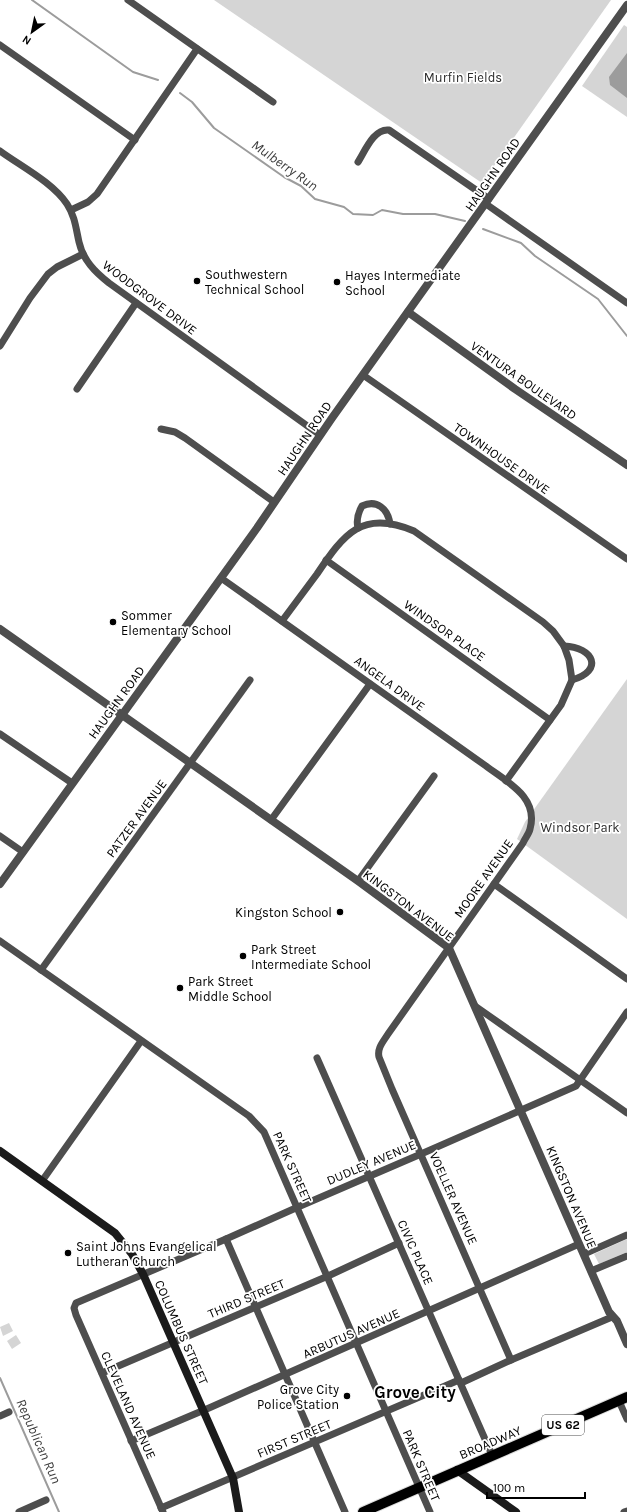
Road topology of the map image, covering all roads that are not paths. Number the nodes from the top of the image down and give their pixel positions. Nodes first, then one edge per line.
1 (128, 0) edge
2 (627, 6) edge
3 (0, 45) edge
4 (197, 49) junction
5 (273, 102) dead end
6 (135, 140) junction
7 (0, 152) edge
8 (358, 162) dead end
9 (487, 201) junction
10 (70, 210) junction
11 (82, 254) junction
12 (136, 303) junction
13 (627, 303) edge
14 (408, 312) junction
15 (0, 346) edge
16 (363, 375) junction
17 (77, 389) dead end
18 (161, 430) dead end
19 (320, 435) junction
20 (627, 466) edge
21 (274, 502) junction
22 (390, 524) junction
23 (358, 528) junction
24 (627, 559) edge
25 (326, 560) junction
26 (221, 578) junction
27 (282, 621) junction
28 (0, 629) edge
29 (564, 646) junction
30 (250, 680) dead end
31 (572, 680) junction
32 (370, 684) junction
33 (122, 715) junction
34 (550, 720) junction
35 (0, 734) edge
36 (191, 763) junction
37 (434, 776) dead end
38 (506, 781) junction
39 (72, 783) junction
40 (532, 819) joint
41 (271, 820) junction
42 (0, 836) edge
43 (23, 852) junction
44 (358, 881) junction
45 (0, 884) edge
46 (494, 884) junction
47 (0, 941) edge
48 (449, 948) junction
49 (41, 970) junction
50 (627, 979) edge
51 (475, 1006) junction
52 (627, 1012) edge
53 (141, 1041) junction
54 (380, 1046) joint
55 (317, 1058) dead end
56 (580, 1080) junction
57 (521, 1110) junction
58 (627, 1113) edge
59 (0, 1151) edge
60 (421, 1154) junction
61 (370, 1176) junction
62 (42, 1181) junction
63 (298, 1206) junction
64 (627, 1235) edge
65 (226, 1239) junction
66 (399, 1243) junction
67 (579, 1244) junction
68 (584, 1254) junction
69 (627, 1256) edge
70 (591, 1271) junction
71 (143, 1274) junction
72 (328, 1276) junction
73 (480, 1288) junction
74 (256, 1306) junction
75 (74, 1308) joint
76 (429, 1311) junction
77 (612, 1317) junction
78 (173, 1342) junction
79 (357, 1343) junction
80 (627, 1344) edge
81 (511, 1360) junction
82 (102, 1373) junction
83 (285, 1374) junction
84 (460, 1382) junction
85 (623, 1399) edge
86 (204, 1410) junction
87 (386, 1411) junction
88 (9, 1412) dead end
89 (0, 1416) edge
90 (627, 1419) edge
91 (131, 1441) junction
92 (315, 1442) junction
93 (492, 1455) junction
94 (457, 1470) junction
95 (233, 1478) junction
96 (419, 1488) junction
97 (46, 1500) dead end
98 (162, 1510) edge
99 (627, 1511) edge
100 (19, 1512) edge
101 (239, 1512) edge
102 (345, 1512) edge
103 (363, 1512) edge
104 (430, 1512) edge
105 (516, 1512) edge
106 (624, 1512) edge

1 - 4 street
2 - 9 street, HAUGHN ROAD
3 - 6 street
4 - 5 street
4 - 6 street
6 - 10 street
7 - 10 street, WOODGROVE DRIVE
8 - 9 street
9 - 13 street
9 - 14 street, HAUGHN ROAD
10 - 11 street, WOODGROVE DRIVE
11 - 12 street, WOODGROVE DRIVE
11 - 15 street
12 - 17 street
12 - 19 street, WOODGROVE DRIVE
14 - 16 street, HAUGHN ROAD
14 - 20 street, VENTURA BOULEVARD
16 - 19 street, HAUGHN ROAD
16 - 24 street, TOWNHOUSE DRIVE
18 - 21 street
19 - 21 street, HAUGHN ROAD
21 - 26 street, HAUGHN ROAD
22 - 23 street
22 - 23 street
22 - 29 street
23 - 25 street
25 - 27 street
25 - 34 street, WINDSOR PLACE
26 - 27 street, ANGELA DRIVE
26 - 33 street, HAUGHN ROAD
27 - 32 street, ANGELA DRIVE
28 - 33 street, KINGSTON AVENUE
29 - 31 street
29 - 31 street
30 - 36 street, PATZER AVENUE
31 - 34 street
32 - 38 street, ANGELA DRIVE
32 - 41 street
33 - 36 street, KINGSTON AVENUE
33 - 39 street, HAUGHN ROAD
34 - 38 street
35 - 39 street
36 - 41 street, KINGSTON AVENUE
36 - 49 street, PATZER AVENUE
37 - 44 street
38 - 40 street, ANGELA DRIVE
39 - 43 street, HAUGHN ROAD
40 - 46 street, MOORE AVENUE
41 - 44 street, KINGSTON AVENUE
42 - 43 street
43 - 45 street, HAUGHN ROAD
44 - 48 street, KINGSTON AVENUE
46 - 48 street, MOORE AVENUE
46 - 50 street
47 - 49 street, PARK STREET
48 - 51 street, KINGSTON AVENUE
48 - 54 street, MOORE AVENUE
49 - 53 street, PARK STREET
51 - 56 street
51 - 57 street, KINGSTON AVENUE
52 - 56 street, DUDLEY AVENUE
53 - 62 street
53 - 63 street, PARK STREET
54 - 60 street, VOELLER AVENUE
55 - 61 street, CIVIC PLACE
56 - 57 street, DUDLEY AVENUE
56 - 58 street
57 - 60 street, DUDLEY AVENUE
57 - 67 street, KINGSTON AVENUE
59 - 62 main road, COLUMBUS STREET
60 - 61 street, DUDLEY AVENUE
60 - 73 street, VOELLER AVENUE
61 - 63 street, DUDLEY AVENUE
61 - 66 street, CIVIC PLACE
62 - 71 main road, COLUMBUS STREET
63 - 65 street, DUDLEY AVENUE
63 - 72 street, PARK STREET
64 - 68 street
65 - 71 street, DUDLEY AVENUE
65 - 74 street
66 - 72 street, THIRD STREET
66 - 76 street, CIVIC PLACE
67 - 68 street, KINGSTON AVENUE
67 - 73 street, ARBUTUS AVENUE
68 - 70 street, KINGSTON AVENUE
69 - 70 street
70 - 77 street, KINGSTON AVENUE
71 - 75 street, DUDLEY AVENUE
71 - 78 main road, COLUMBUS STREET
72 - 74 street, THIRD STREET
72 - 79 street, PARK STREET
73 - 76 street, ARBUTUS AVENUE
73 - 81 street, VOELLER AVENUE
74 - 78 street, THIRD STREET
74 - 83 street
75 - 82 street, CLEVELAND AVENUE
76 - 79 street, ARBUTUS AVENUE
76 - 84 street, CIVIC PLACE
77 - 80 street, KINGSTON AVENUE
77 - 81 street, FIRST STREET
78 - 82 street, THIRD STREET
78 - 86 main road, COLUMBUS STREET
79 - 83 street, ARBUTUS AVENUE
79 - 87 street, PARK STREET
81 - 84 street, FIRST STREET
82 - 91 street, CLEVELAND AVENUE
83 - 86 street, ARBUTUS AVENUE
83 - 92 street
84 - 87 street, FIRST STREET
84 - 93 street, CIVIC PLACE
85 - 90 street
85 - 93 main road, BROADWAY / US 62
86 - 91 street, ARBUTUS AVENUE
86 - 95 main road, COLUMBUS STREET
87 - 92 street, FIRST STREET
87 - 96 street, PARK STREET
88 - 89 street
91 - 98 street, CLEVELAND AVENUE
92 - 95 street, FIRST STREET
92 - 102 street
93 - 94 main road, BROADWAY / US 62
94 - 96 main road, BROADWAY / US 62
94 - 105 main road
95 - 98 street, FIRST STREET
95 - 101 main road, COLUMBUS STREET
96 - 103 main road, BROADWAY / US 62
96 - 104 street, PARK STREET
97 - 100 street
99 - 106 street

